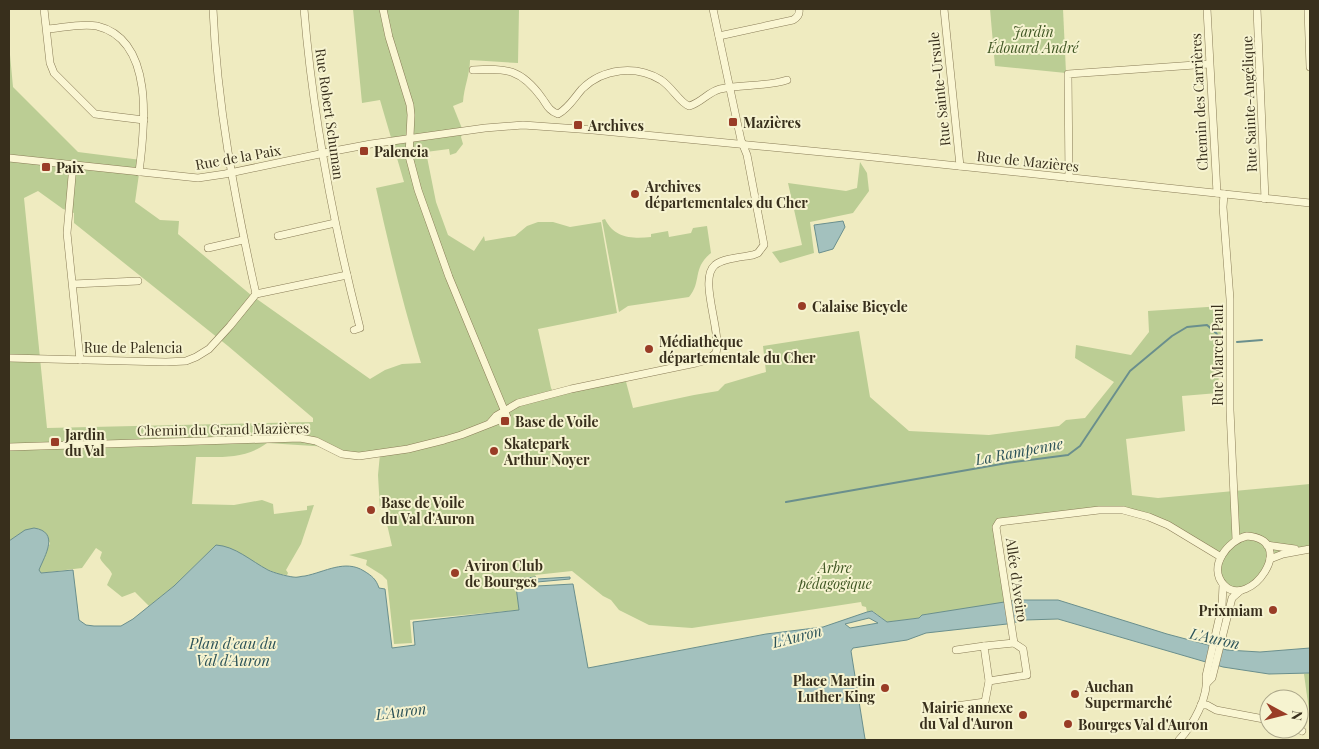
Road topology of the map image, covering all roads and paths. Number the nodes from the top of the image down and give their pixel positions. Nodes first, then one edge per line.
1 (44, 9) edge
2 (212, 9) edge
3 (304, 9) edge
4 (383, 9) edge
5 (713, 9) edge
6 (799, 9) edge
7 (944, 9) edge
8 (1207, 9) edge
9 (1257, 9) edge
10 (1308, 9) edge
11 (46, 29) junction
12 (719, 36) junction
13 (1209, 64) junction
14 (1310, 67) edge
15 (473, 70) dead end
16 (787, 80) dead end
17 (730, 87) junction
18 (556, 114) junction
19 (144, 120) junction
20 (555, 127) junction
21 (410, 138) junction
22 (743, 144) junction
23 (322, 153) junction
24 (9, 158) edge
25 (73, 165) junction
26 (960, 166) junction
27 (139, 172) junction
28 (232, 173) junction
29 (1069, 178) junction
30 (1220, 194) junction
31 (1265, 199) junction
32 (1310, 203) edge
33 (335, 223) junction
34 (278, 236) dead end
35 (243, 240) junction
36 (208, 248) dead end
37 (347, 275) junction
38 (138, 281) dead end
39 (73, 284) junction
40 (256, 294) junction
41 (354, 330) dead end
42 (9, 358) edge
43 (80, 360) junction
44 (505, 410) junction
45 (9, 447) edge
46 (1236, 516) junction
47 (1247, 536) junction
48 (1236, 539) junction
49 (1267, 545) junction
50 (1308, 549) edge
51 (1220, 557) junction
52 (1270, 560) junction
53 (1223, 585) junction
54 (1240, 591) junction
55 (1013, 640) junction
56 (1217, 645) junction
57 (984, 646) junction
58 (956, 650) dead end
59 (989, 681) junction
60 (956, 706) dead end
61 (1201, 706) junction
62 (1259, 718) edge
63 (1179, 740) edge

1 - 11 street
2 - 28 street
3 - 23 street, Rue Robert Schuman
4 - 21 street
5 - 12 street
6 - 12 street
7 - 26 street, Rue Sainte-Ursule
8 - 13 street, Chemin des Carrières
9 - 31 street, Rue Sainte-Angélique
10 - 14 street
11 - 19 street
11 - 19 street
12 - 17 street
13 - 29 street
13 - 30 street, Chemin des Carrières
15 - 18 street
16 - 17 street
17 - 18 street
17 - 22 street
18 - 20 street
19 - 27 street
20 - 21 street, Rue de la Paix
20 - 22 street, Rue de Mazières
21 - 23 street, Rue de la Paix
21 - 44 street
22 - 26 street, Rue de Mazières
22 - 44 street, Chemin du Grand Mazières
23 - 28 street, Rue de la Paix
23 - 33 street, Rue Robert Schuman
24 - 25 street, Rue de la Paix
25 - 27 street, Rue de la Paix
25 - 39 street
26 - 29 street, Rue de Mazières
27 - 28 street, Rue de la Paix
28 - 35 street
29 - 30 street, Rue de Mazières
30 - 31 street, Rue de Mazières
30 - 46 street, Rue Marcel Paul
31 - 32 street, Rue de Mazières
33 - 34 street
33 - 37 street, Rue Robert Schuman
35 - 36 street
35 - 40 street
37 - 40 street
37 - 41 street, Rue Robert Schuman
38 - 39 street
39 - 43 street
40 - 43 street, Rue de Palencia
42 - 43 street, Rue de Palencia
44 - 45 street, Chemin du Grand Mazières
46 - 47 street, Rue Marcel Paul
46 - 48 street, Rue Marcel Paul
47 - 48 street
47 - 49 street
48 - 51 street
49 - 50 street
49 - 52 street
50 - 52 street
51 - 53 street
51 - 55 street, Allée d'Aveiro
52 - 54 street
53 - 54 street
53 - 56 street
54 - 56 street
55 - 57 street, Allée d'Aveiro
55 - 59 street, Allée d'Aveiro
56 - 61 street
57 - 58 street, Allée d'Aveiro
57 - 59 street
59 - 60 street
61 - 62 street
61 - 63 street

